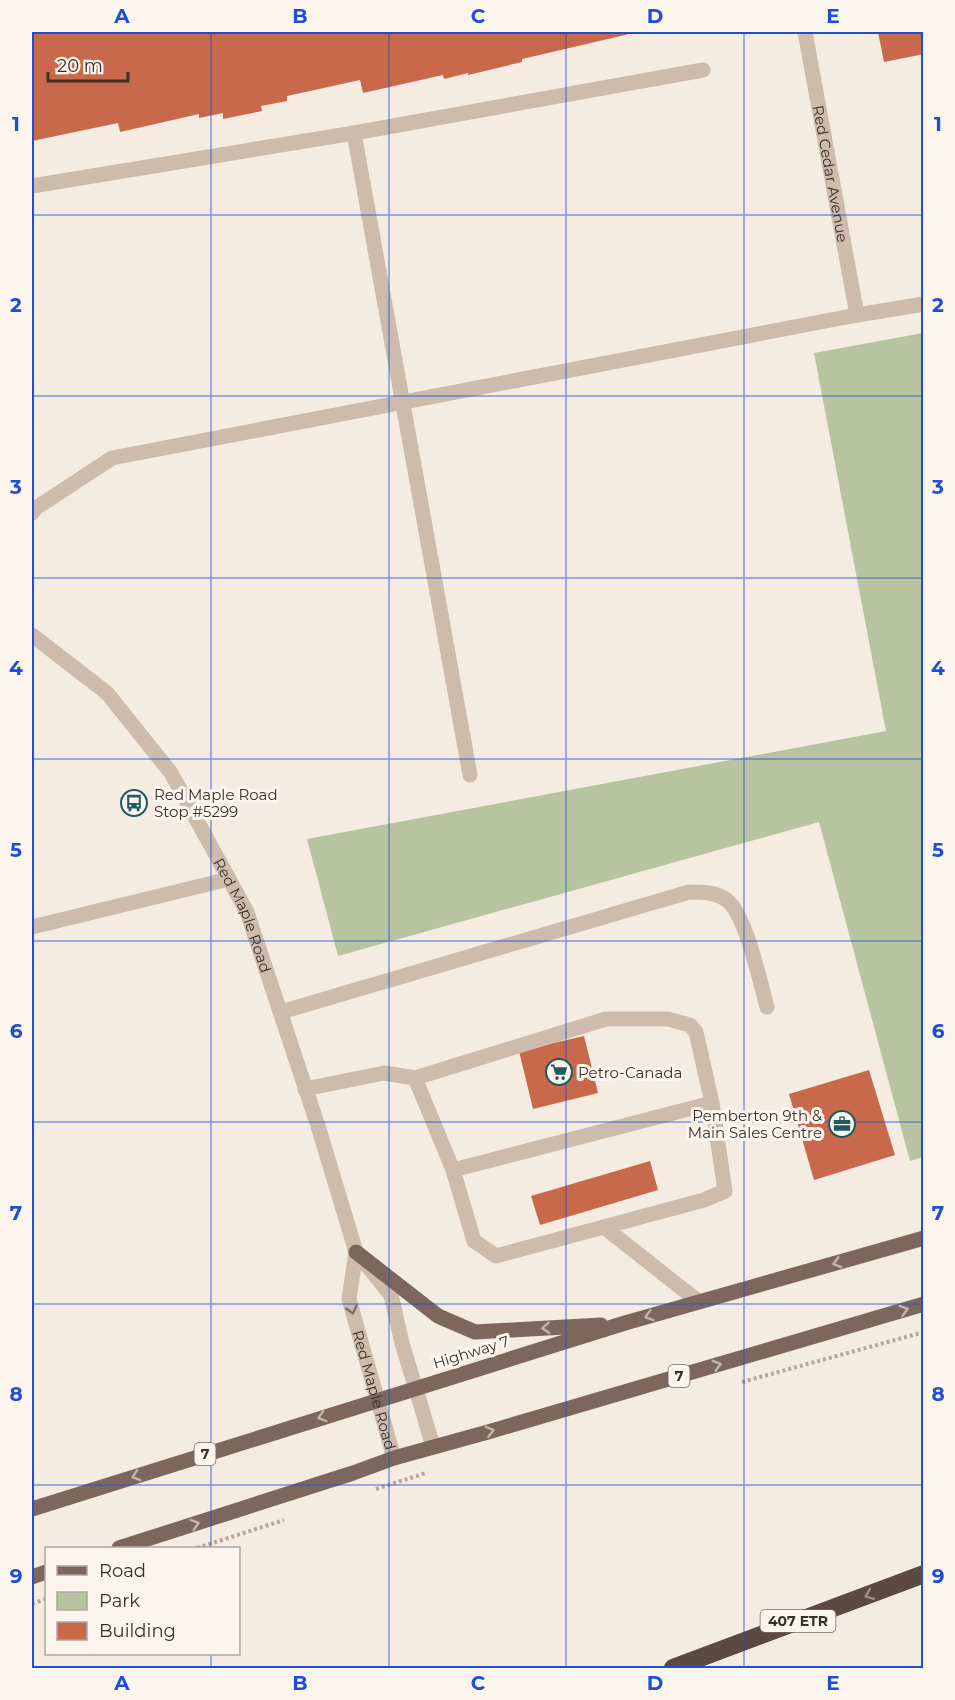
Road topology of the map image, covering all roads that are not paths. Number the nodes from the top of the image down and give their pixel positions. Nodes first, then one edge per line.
1 (805, 32) edge
2 (702, 70) dead end
3 (354, 133) junction
4 (32, 186) edge
5 (924, 304) edge
6 (857, 315) junction
7 (402, 402) junction
8 (32, 513) edge
9 (32, 636) edge
10 (470, 775) dead end
11 (229, 879) junction
12 (32, 927) edge
13 (767, 1007) dead end
14 (281, 1012) junction
15 (415, 1078) junction
16 (304, 1089) junction
17 (712, 1103) junction
18 (453, 1170) junction
19 (604, 1227) junction
20 (924, 1238) edge
21 (356, 1252) junction
22 (699, 1302) junction
23 (924, 1304) edge
24 (625, 1323) junction
25 (416, 1388) junction
26 (378, 1400) junction
27 (433, 1446) junction
28 (394, 1458) junction
29 (32, 1509) edge
30 (122, 1547) edge
31 (924, 1574) edge
32 (673, 1668) edge

1 - 6 street, Red Cedar Avenue
2 - 3 street
3 - 4 street
3 - 7 street
5 - 6 street
6 - 7 street
7 - 8 street
7 - 10 street
9 - 11 street, Red Maple Road
11 - 12 street
11 - 14 street, Red Maple Road
13 - 14 street
14 - 16 street, Red Maple Road
15 - 16 street
15 - 17 street
15 - 18 street
16 - 21 street, Red Maple Road
17 - 18 street
17 - 19 street
18 - 19 street
19 - 22 street
20 -> 22 main road, Highway 7 / 7
24 -> 21 main road
21 - 25 street, Red Maple Road
21 -> 26 street, Red Maple Road
22 -> 24 main road, Highway 7 / 7
27 -> 23 main road, 7
24 - 25 main road, Highway 7 / 7
25 - 26 main road, Highway 7 / 7
25 - 27 street, Red Maple Road
26 - 28 street, Red Maple Road
26 -> 29 main road, Highway 7 / 7
27 - 28 main road, 7
30 -> 28 main road, 7
31 -> 32 highway, 407 ETR

